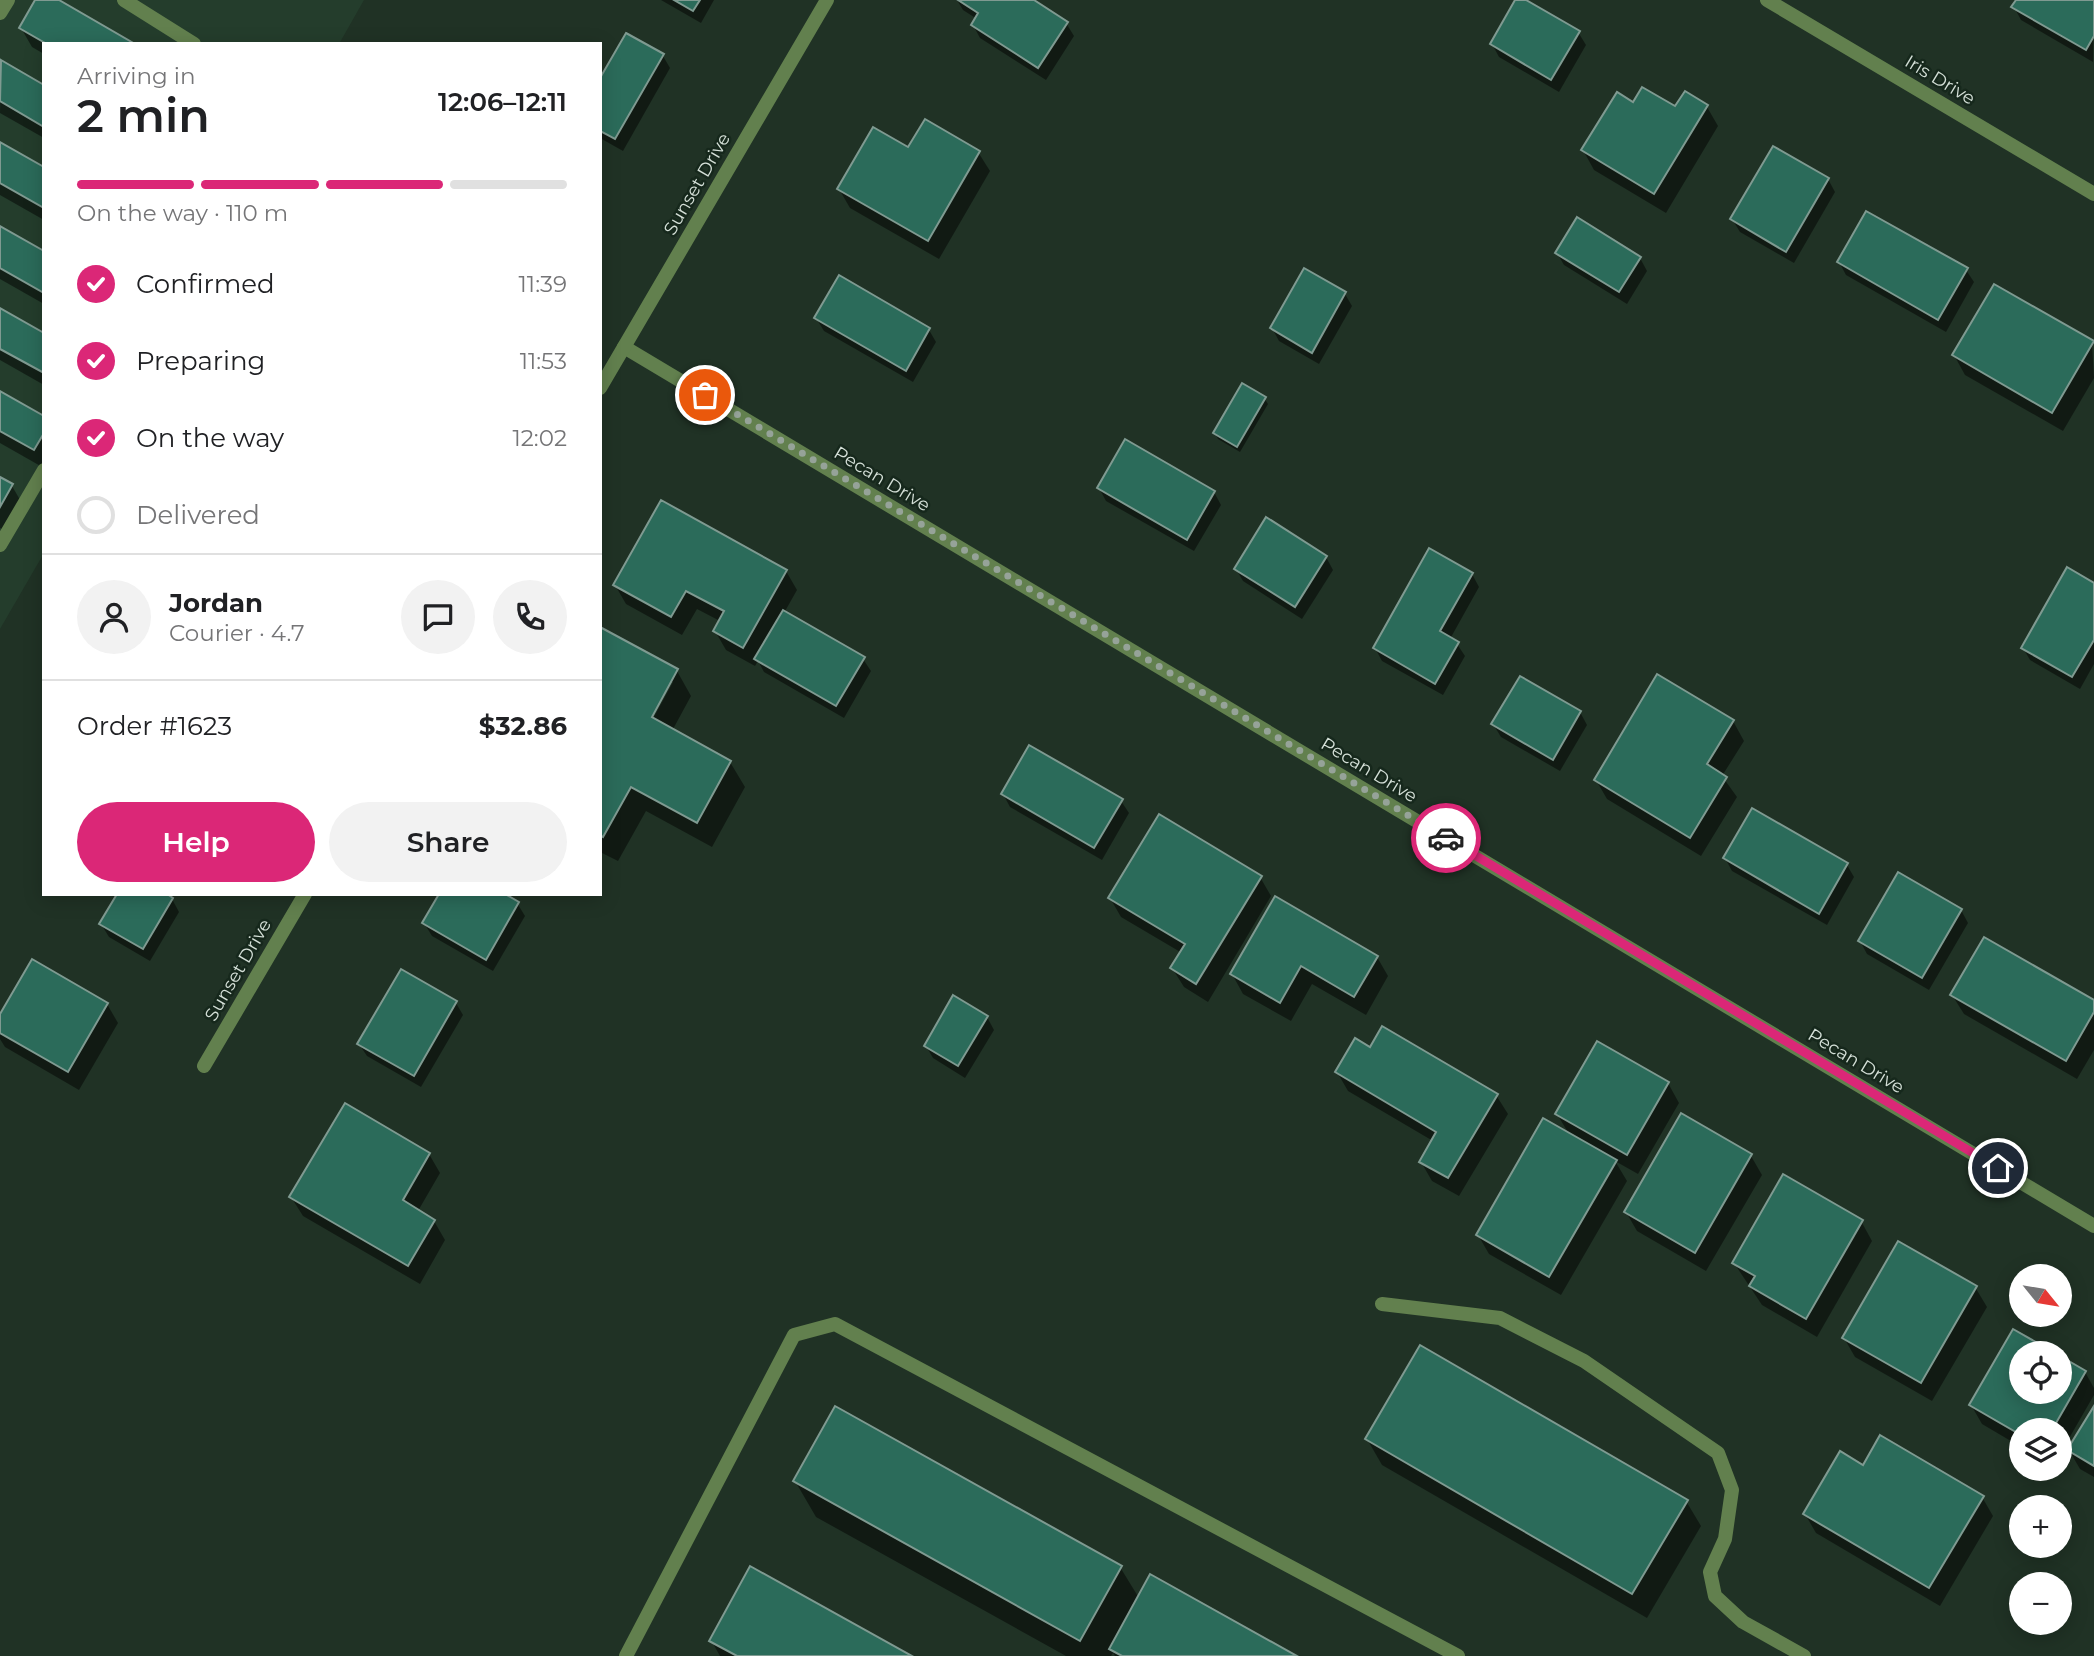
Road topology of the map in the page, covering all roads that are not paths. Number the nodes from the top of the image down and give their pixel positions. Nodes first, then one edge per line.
1 (8, 0) edge
2 (124, 0) edge
3 (827, 0) edge
4 (1767, 0) edge
5 (0, 13) edge
6 (191, 42) edge
7 (2094, 194) edge
8 (624, 347) junction
9 (602, 385) edge
10 (42, 473) edge
11 (0, 545) edge
12 (304, 896) edge
13 (205, 1066) dead end
14 (2094, 1226) edge
15 (1382, 1304) dead end
16 (626, 1656) edge
17 (1458, 1656) edge
18 (1804, 1656) edge

1 - 5 street
2 - 6 street
3 - 8 street, Sunset Drive
4 - 7 street, Iris Drive
8 - 9 street, Sunset Drive
8 - 14 street, Pecan Drive
10 - 11 street
12 - 13 street, Sunset Drive
15 - 18 street
16 - 17 street

